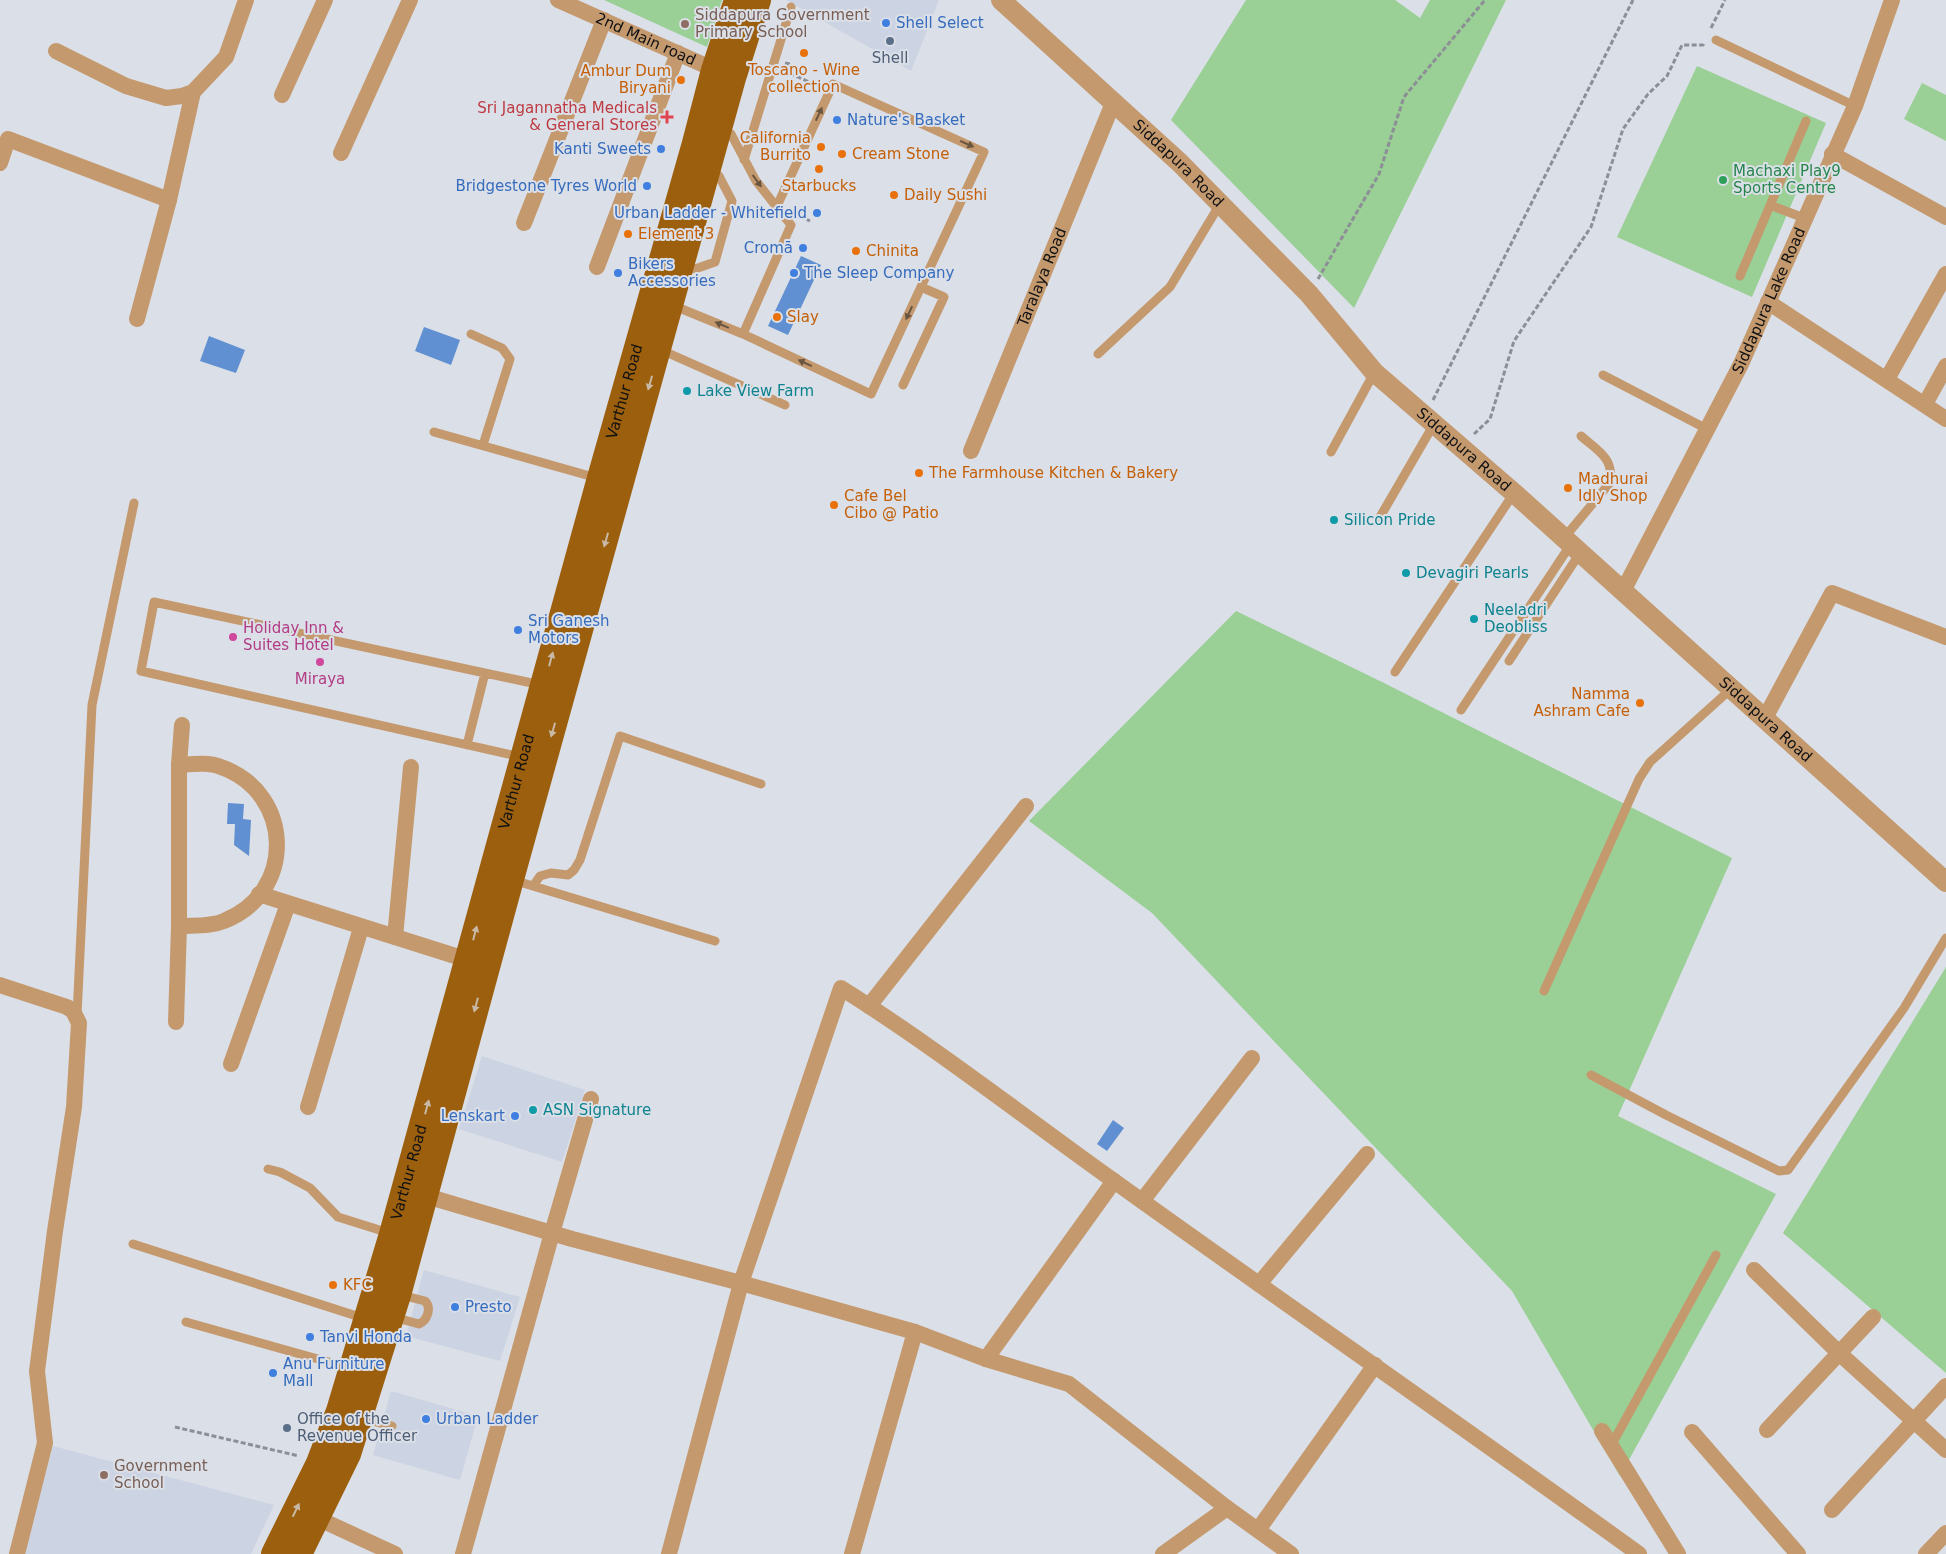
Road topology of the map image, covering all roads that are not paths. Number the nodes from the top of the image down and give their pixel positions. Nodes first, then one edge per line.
1 (246, 0) edge
2 (325, 0) edge
3 (410, 0) edge
4 (558, 0) edge
5 (737, 0) edge
6 (758, 0) edge
7 (1001, 0) edge
8 (1892, 0) edge
9 (791, 7) dead end
10 (604, 20) junction
11 (1716, 40) dead end
12 (56, 51) dead end
13 (678, 53) junction
14 (724, 74) junction
15 (193, 92) junction
16 (282, 95) dead end
17 (1113, 103) junction
18 (1855, 106) junction
19 (1806, 121) dead end
20 (721, 129) junction
21 (341, 153) dead end
22 (1832, 154) junction
23 (744, 160) junction
24 (0, 163) edge
25 (169, 200) junction
26 (1220, 204) junction
27 (1770, 205) junction
28 (777, 206) junction
29 (1946, 217) edge
30 (1804, 218) junction
31 (524, 223) dead end
32 (597, 267) dead end
33 (1946, 274) edge
34 (1740, 276) dead end
35 (921, 287) junction
36 (1768, 302) junction
37 (671, 304) junction
38 (137, 320) dead end
39 (471, 334) dead end
40 (743, 334) junction
41 (659, 349) junction
42 (1098, 354) dead end
43 (1946, 366) edge
44 (1374, 372) junction
45 (1603, 375) dead end
46 (1887, 379) junction
47 (903, 385) dead end
48 (1925, 404) junction
49 (785, 405) dead end
50 (1946, 418) edge
51 (1430, 420) junction
52 (1706, 430) junction
53 (434, 432) dead end
54 (1580, 436) dead end
55 (483, 445) junction
56 (971, 451) dead end
57 (1332, 452) dead end
58 (600, 478) junction
59 (1514, 493) junction
60 (134, 503) dead end
61 (1380, 517) dead end
62 (1572, 545) junction
63 (1623, 591) junction
64 (1946, 637) edge
65 (1509, 661) dead end
66 (1395, 672) dead end
67 (485, 673) junction
68 (544, 686) junction
69 (1731, 689) junction
70 (1461, 710) dead end
71 (1765, 718) junction
72 (182, 725) dead end
73 (467, 745) junction
74 (524, 757) junction
75 (179, 765) junction
76 (411, 767) dead end
77 (761, 784) dead end
78 (1026, 806) dead end
79 (1946, 882) edge
80 (522, 883) junction
81 (259, 894) junction
82 (288, 904) junction
83 (179, 926) junction
84 (361, 928) junction
85 (395, 937) junction
86 (1946, 938) edge
87 (715, 941) dead end
88 (468, 960) junction
89 (0, 985) edge
90 (1544, 991) dead end
91 (869, 1006) junction
92 (77, 1016) junction
93 (176, 1022) dead end
94 (1252, 1058) dead end
95 (231, 1064) dead end
96 (1590, 1075) dead end
97 (591, 1099) dead end
98 (308, 1107) dead end
99 (1367, 1154) dead end
100 (268, 1169) dead end
101 (1114, 1181) junction
102 (415, 1193) junction
103 (1142, 1201) junction
104 (552, 1233) junction
105 (392, 1234) junction
106 (133, 1244) dead end
107 (1716, 1255) dead end
108 (1754, 1270) dead end
109 (740, 1283) junction
110 (1259, 1284) junction
111 (1873, 1317) dead end
112 (366, 1319) junction
113 (186, 1322) dead end
114 (914, 1332) junction
115 (1840, 1353) junction
116 (986, 1359) junction
117 (1375, 1365) junction
118 (351, 1368) junction
119 (1946, 1386) edge
120 (360, 1418) junction
121 (1914, 1421) junction
122 (392, 1426) dead end
123 (1767, 1430) dead end
124 (1692, 1432) dead end
125 (1607, 1437) joint
126 (1946, 1450) edge
127 (1227, 1508) junction
128 (1832, 1510) dead end
129 (317, 1518) junction
130 (1258, 1530) junction
131 (1946, 1533) edge
132 (17, 1554) edge
133 (274, 1554) edge
134 (300, 1554) edge
135 (395, 1554) edge
136 (463, 1554) edge
137 (669, 1554) edge
138 (852, 1554) edge
139 (1163, 1554) edge
140 (1290, 1554) edge
141 (1639, 1554) edge
142 (1678, 1554) edge
143 (1798, 1554) edge
144 (1926, 1554) edge

1 - 15 street
2 - 16 street
3 - 21 street
4 - 10 street, 2nd Main road
5 - 14 main road, Varthur Road
6 - 14 main road, Varthur Road
7 - 17 street, Siddapura Road
8 - 18 street, Siddapura Lake Road
9 - 23 lane
10 - 13 street, 2nd Main road
10 - 31 street
11 - 18 lane
12 - 15 street
13 - 14 street, 2nd Main road
13 - 32 street
14 - 20 main road, Varthur Road
14 - 58 main road, Varthur Road
15 - 25 street
17 - 26 street, Siddapura Road
17 - 56 street, Taralaya Road
18 - 22 street, Siddapura Lake Road
19 - 27 lane
20 - 23 lane
20 - 37 main road, Varthur Road
22 - 29 street
22 - 30 street, Siddapura Lake Road
23 -> 28 lane
24 - 25 street
25 - 38 street
26 - 42 lane
26 - 44 street, Siddapura Road
27 - 30 lane
27 - 34 lane
28 -> 35 lane
28 - 40 lane
30 - 36 street, Siddapura Lake Road
33 - 46 street
35 -> 40 lane
35 - 47 lane
36 - 46 street
36 - 52 street, Siddapura Lake Road
40 -> 37 lane
37 - 41 main road, Varthur Road
39 - 55 lane
41 - 49 lane
41 -> 80 main road, Varthur Road
43 - 48 street
44 - 51 street, Siddapura Road
44 - 57 lane
45 - 52 lane
46 - 48 street
48 - 50 street
51 - 59 street, Siddapura Road
51 - 61 lane
52 - 63 street, Siddapura Lake Road
53 - 55 lane
54 - 62 lane
55 - 58 lane
68 -> 58 main road, Varthur Road
59 - 62 street, Siddapura Road
59 - 66 lane
60 - 92 lane
62 - 63 street, Siddapura Road
62 - 65 lane
62 - 70 lane
63 - 69 street, Siddapura Road
64 - 71 street
67 - 68 lane
67 - 73 lane
67 - 73 lane
68 - 74 main road, Varthur Road
69 - 71 street, Siddapura Road
69 - 90 lane
71 - 79 street, Siddapura Road
72 - 75 street
73 - 74 lane
88 -> 74 main road, Varthur Road
75 - 81 street
75 - 83 street
76 - 85 street
77 - 80 lane
78 - 91 street
80 - 87 lane
80 -> 102 main road, Varthur Road
81 - 82 street
81 - 83 street
82 - 84 street
82 - 95 street
83 - 93 street
84 - 85 street
84 - 98 street
85 - 88 street
86 - 96 lane
102 -> 88 main road, Varthur Road
89 - 92 street
91 - 101 street
91 - 109 street
92 - 132 street
94 - 103 street
97 - 104 street
99 - 110 street
100 - 105 lane
101 - 103 street
101 - 116 street
102 - 104 street
102 - 105 main road, Varthur Road
102 - 120 main road, Varthur Road
103 - 110 street
104 - 109 street
104 - 136 street
105 - 112 main road, Varthur Road
106 - 112 lane
107 - 125 lane
108 - 115 street
109 - 114 street
109 - 137 street
110 - 117 street
111 - 115 street
112 - 118 main road, Varthur Road
113 - 118 lane
114 - 116 street
114 - 138 street
115 - 121 street
115 - 123 street
116 - 127 street
117 - 130 street
117 - 141 street
133 -> 118 main road, Varthur Road
119 - 121 street
120 - 122 lane
120 - 129 main road, Varthur Road
121 - 126 street
121 - 128 street
124 - 143 street
125 - 142 street
127 - 130 street
127 - 139 street
129 - 134 main road, Varthur Road
129 - 135 street
130 - 140 street
131 - 144 street

